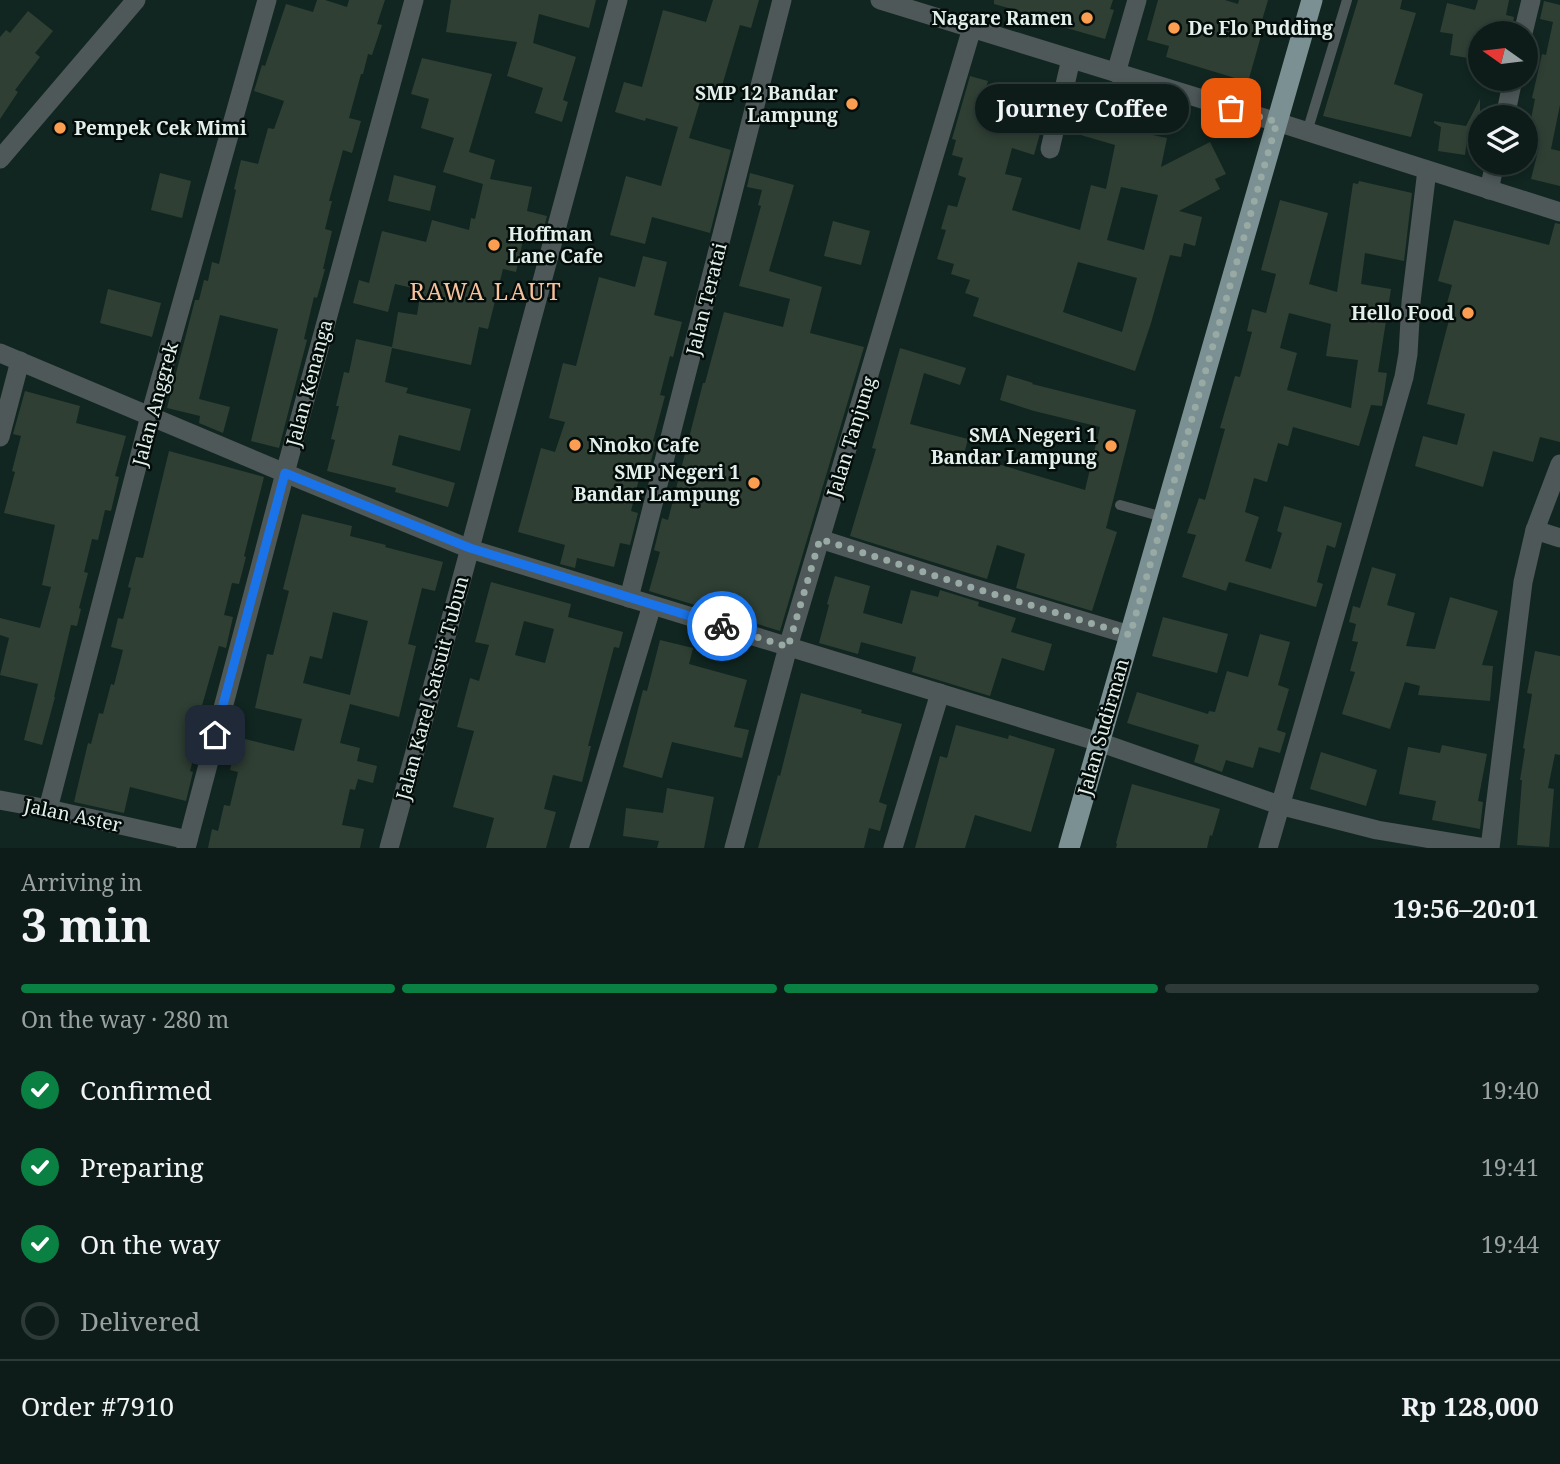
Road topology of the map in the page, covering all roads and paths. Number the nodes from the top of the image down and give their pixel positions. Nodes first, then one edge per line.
1 (136, 0) edge
2 (267, 0) edge
3 (414, 0) edge
4 (618, 0) edge
5 (782, 0) edge
6 (880, 0) edge
7 (1137, 0) edge
8 (1312, 0) edge
9 (1347, 0) edge
10 (1531, 0) edge
11 (1527, 21) edge
12 (972, 28) junction
13 (1071, 59) junction
14 (1116, 74) junction
15 (1277, 122) junction
16 (1307, 132) junction
17 (1050, 149) dead end
18 (0, 159) edge
19 (1427, 170) junction
20 (1492, 175) edge
21 (1489, 190) junction
22 (1560, 212) edge
23 (0, 353) edge
24 (20, 361) junction
25 (150, 416) junction
26 (0, 437) edge
27 (1560, 464) edge
28 (285, 473) junction
29 (1119, 505) dead end
30 (1163, 517) junction
31 (1535, 530) junction
32 (1560, 538) edge
33 (820, 539) junction
34 (470, 548) junction
35 (629, 597) junction
36 (652, 605) junction
37 (1130, 635) junction
38 (788, 647) junction
39 (940, 693) junction
40 (1099, 742) junction
41 (0, 800) edge
42 (1279, 805) junction
43 (48, 809) junction
44 (187, 844) edge
45 (389, 848) edge
46 (579, 848) edge
47 (734, 848) edge
48 (893, 848) edge
49 (1069, 848) edge
50 (1268, 848) edge
51 (1488, 848) edge

1 - 18 street
2 - 25 street, Jalan Anggrek
3 - 28 street, Jalan Kenanga
4 - 34 street, Jalan Karel Satsuit Tubun
5 - 35 street, Jalan Teratai
6 - 12 street
7 - 14 street
8 - 15 main road, Jalan Sudirman
9 - 16 lane
10 - 11 street
12 - 13 street
12 - 33 street, Jalan Tanjung
13 - 14 street
13 - 17 street
14 - 15 street
15 - 16 street
15 - 30 main road, Jalan Sudirman
16 - 19 street
19 - 21 street
19 - 42 street
20 - 21 street
21 - 22 street
23 - 24 street
24 - 25 street
24 - 26 street
25 - 28 street
25 - 43 street, Jalan Anggrek
27 - 31 street
28 - 34 street
28 - 44 street, Jalan Kenanga
29 - 30 lane
30 - 37 main road, Jalan Sudirman
31 - 32 street
31 - 51 street
33 - 37 street
33 - 38 street, Jalan Tanjung
34 - 35 street
34 - 45 street, Jalan Karel Satsuit Tubun
35 - 36 street
36 - 38 street
36 - 46 street
37 - 40 main road, Jalan Sudirman
38 - 39 street
38 - 47 street, Jalan Tanjung
39 - 40 street
39 - 48 street
40 - 42 street
40 - 49 main road, Jalan Sudirman
41 - 43 street, Jalan Aster
42 - 50 street
42 - 51 street
43 - 44 street, Jalan Aster

